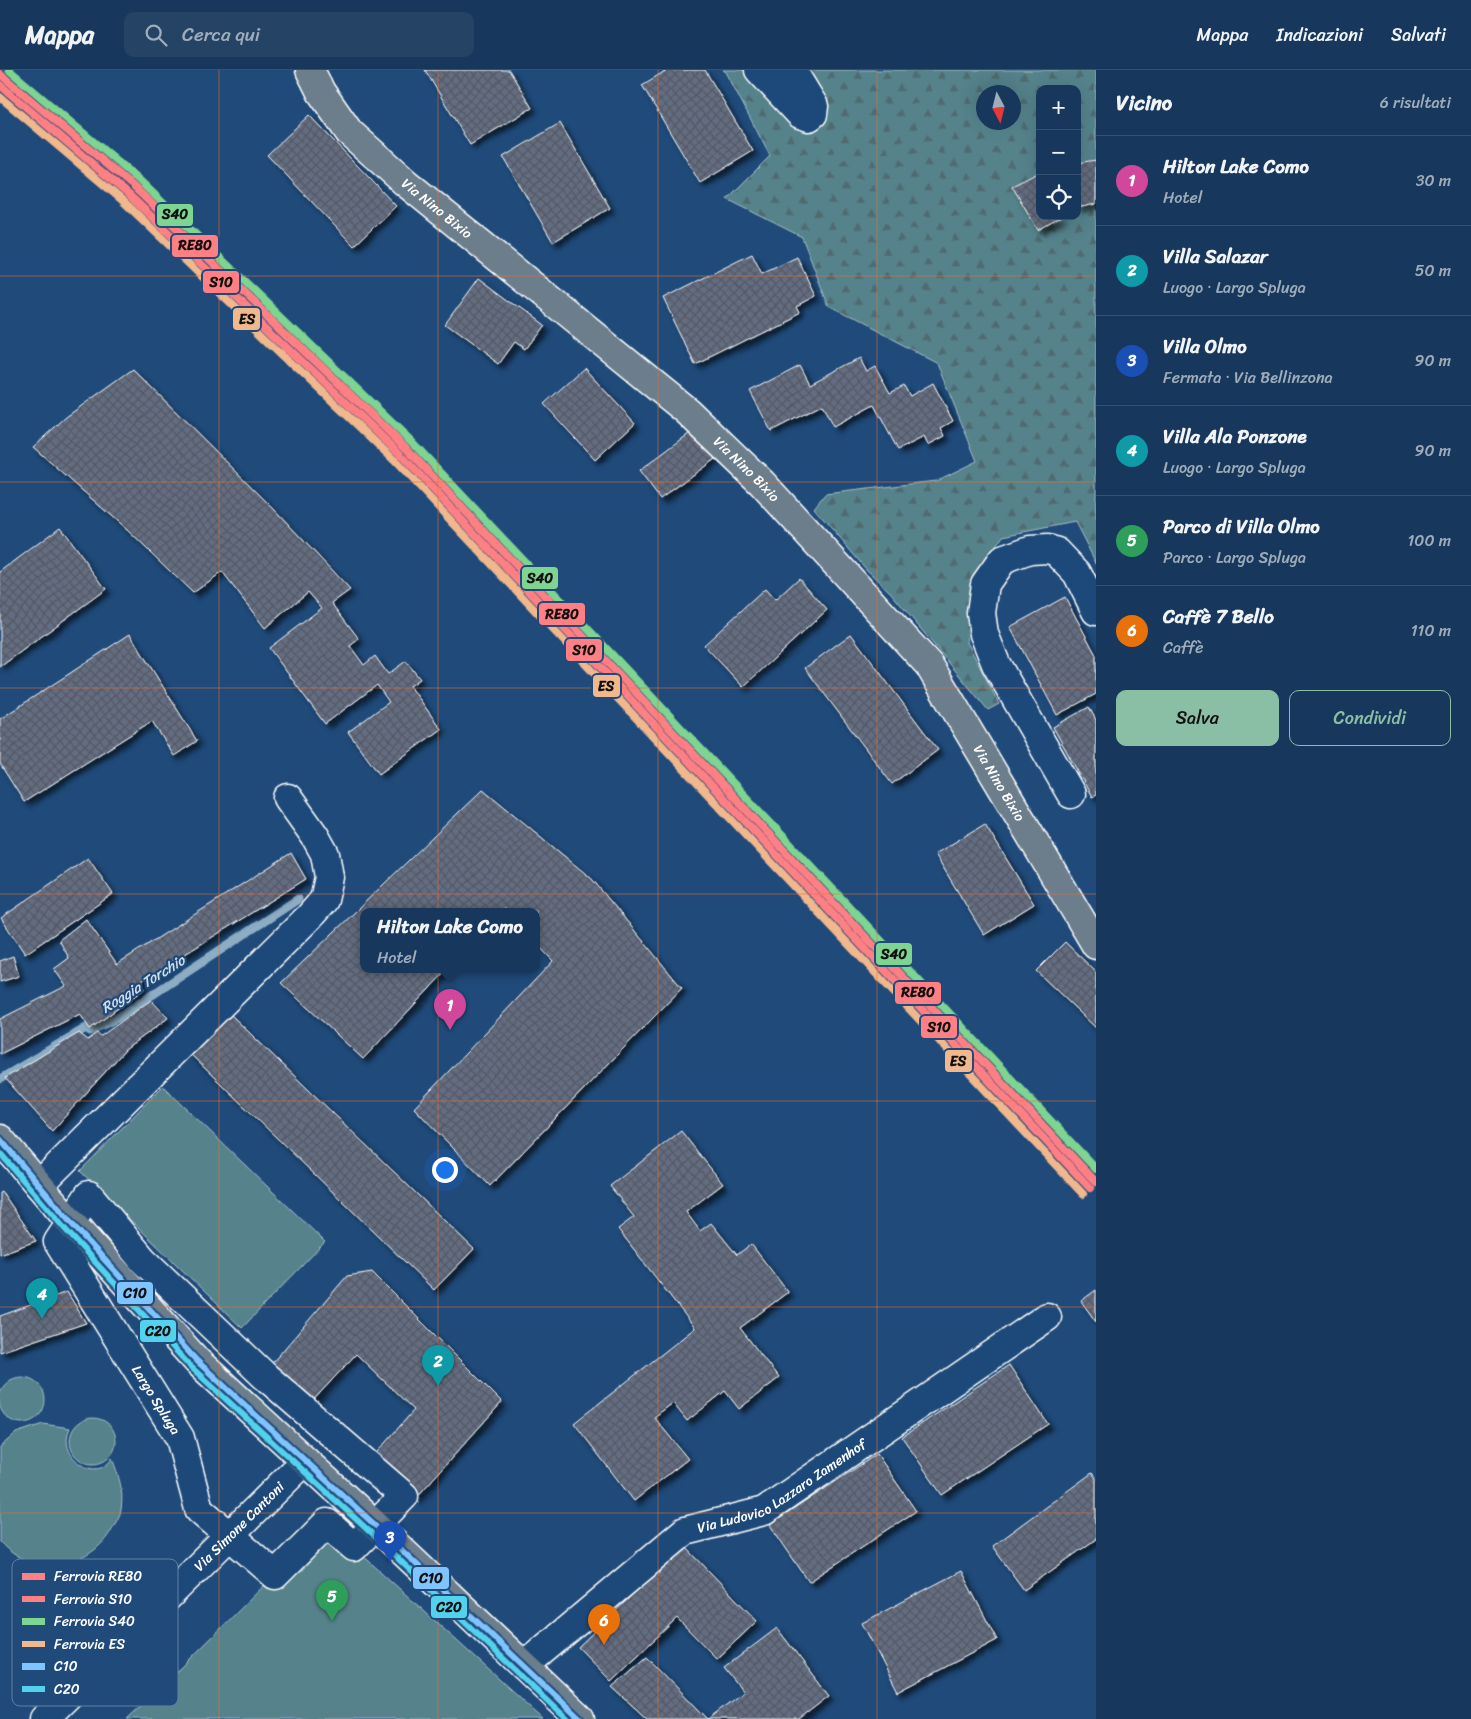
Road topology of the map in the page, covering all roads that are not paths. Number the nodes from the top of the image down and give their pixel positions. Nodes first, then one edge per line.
1 (310, 70) edge
2 (759, 70) edge
3 (792, 70) edge
4 (1096, 611) edge
5 (1071, 794) dead end
6 (288, 798) dead end
7 (1096, 945) edge
8 (0, 1139) edge
9 (39, 1185) junction
10 (71, 1223) junction
11 (1047, 1317) dead end
12 (305, 1461) junction
13 (376, 1526) junction
14 (230, 1535) junction
15 (178, 1586) edge
16 (524, 1666) junction
17 (57, 1706) edge
18 (44, 1719) edge
19 (580, 1719) edge

1 - 7 main road, Via Nino Bixio
2 - 3 street
4 - 5 street
6 - 9 street
8 - 9 main road
9 - 10 main road
10 - 12 main road
10 - 13 street, Largo Spluga
10 - 14 street, Largo Spluga
11 - 16 street, Via Ludovico Lazzaro Zamenhof
12 - 13 main road
12 - 14 street, Via Simone Cantoni
13 - 14 street, Largo Spluga
13 - 16 main road
14 - 15 street, Via Simone Cantoni
16 - 19 main road
17 - 18 street, Via Simone Cantoni

